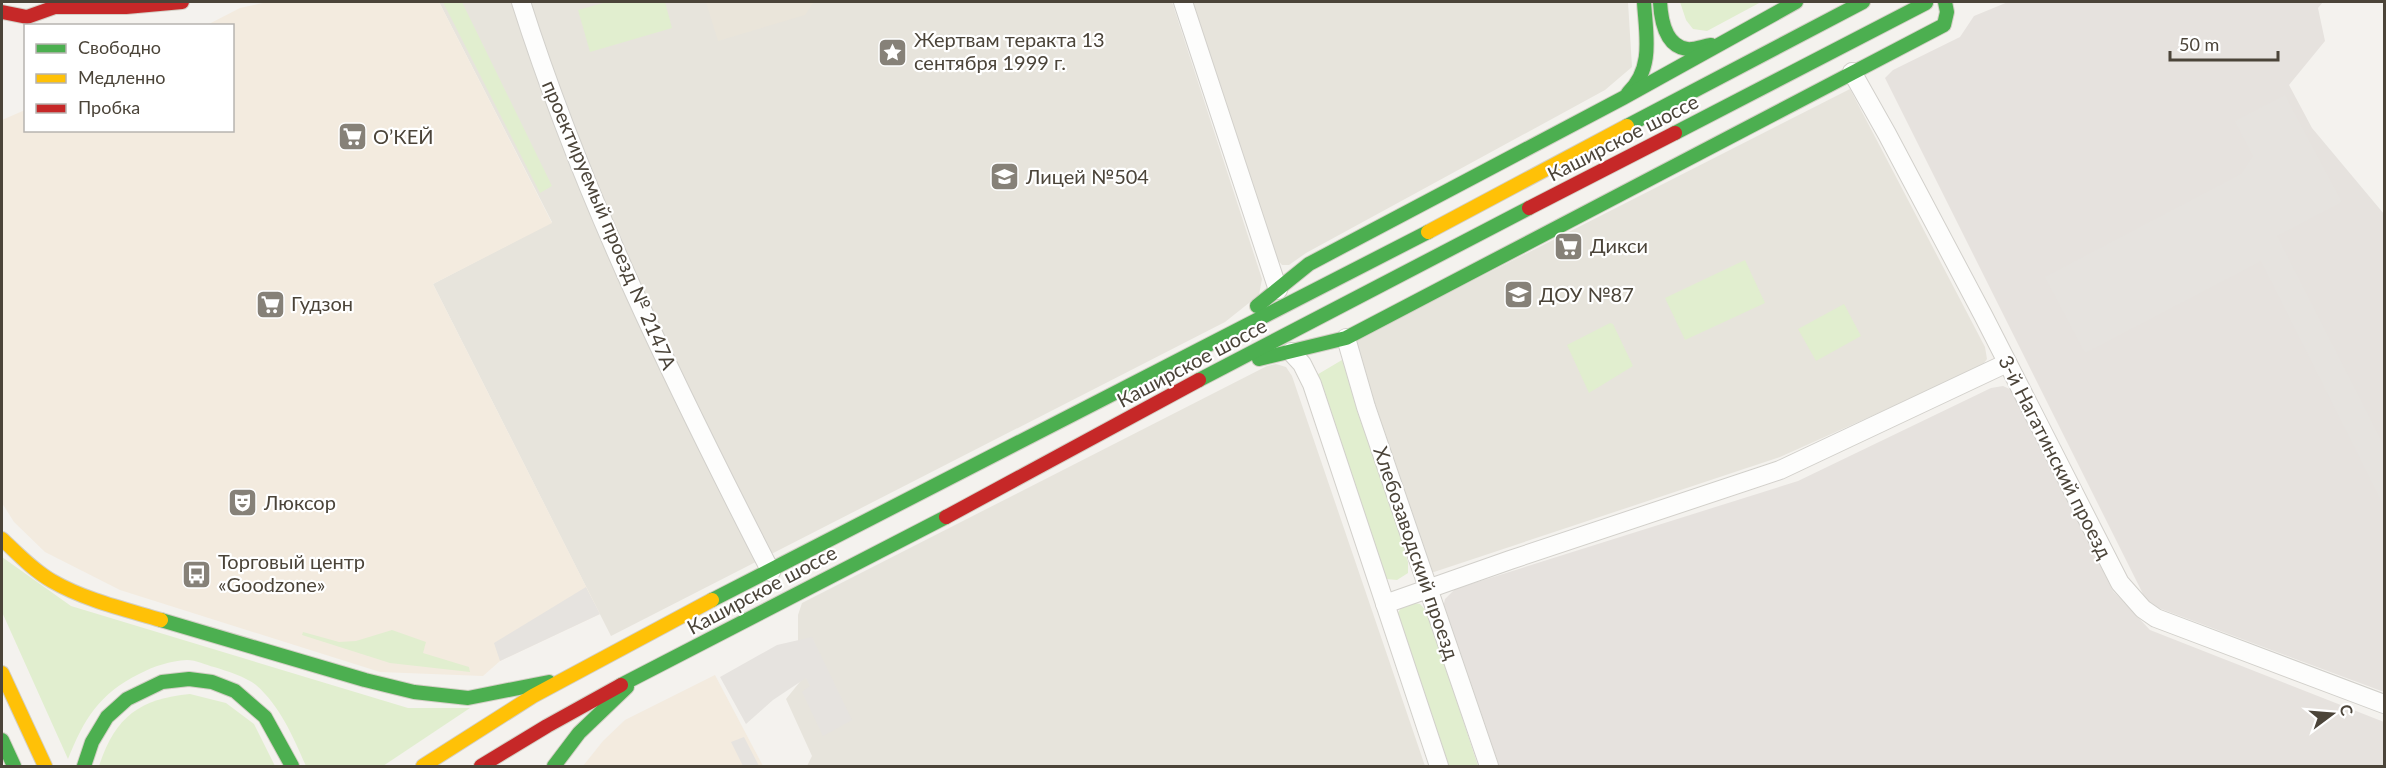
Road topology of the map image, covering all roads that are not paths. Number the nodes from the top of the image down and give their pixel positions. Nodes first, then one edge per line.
1 (182, 2) edge
2 (521, 2) edge
3 (1183, 2) edge
4 (1644, 2) edge
5 (1660, 2) edge
6 (1796, 2) edge
7 (1863, 2) edge
8 (1945, 2) edge
9 (1926, 3) dead end
10 (2, 12) edge
11 (1718, 44) junction
12 (1852, 72) junction
13 (1623, 98) junction
14 (1278, 290) junction
15 (1346, 338) junction
16 (1203, 347) junction
17 (1291, 352) junction
18 (2007, 363) junction
19 (1226, 366) junction
20 (2, 539) edge
21 (771, 572) junction
22 (1428, 588) junction
23 (1385, 604) junction
24 (2, 673) edge
25 (636, 677) junction
26 (563, 679) junction
27 (2385, 704) edge
28 (2, 740) edge
29 (14, 766) edge
30 (45, 766) edge
31 (84, 766) edge
32 (292, 766) edge
33 (423, 766) edge
34 (481, 766) edge
35 (554, 766) edge
36 (1439, 766) edge
37 (1489, 766) edge

1 - 10 main road
2 - 21 street, проектируемый проезд № 2147А
3 - 14 street
4 - 13 main road
5 - 11 main road
6 - 11 main road
7 - 16 main road, Каширское шоссе
8 - 12 main road
9 - 19 main road, Каширское шоссе
11 - 13 main road
12 - 15 main road
12 - 18 street, 3-й Нагатинский проезд
13 - 14 main road
14 - 16 main road
15 - 17 main road
15 - 22 street, Хлебозаводский проезд
16 - 21 main road, Каширское шоссе
17 - 19 main road
17 - 23 street
18 - 22 street
18 - 27 street, 3-й Нагатинский проезд
19 - 25 main road, Каширское шоссе
20 - 26 main road
21 - 26 main road, Каширское шоссе
22 - 23 street
22 - 37 street, Хлебозаводский проезд
23 - 36 street
24 - 30 main road
25 - 34 main road, Каширское шоссе
25 - 35 main road
26 - 33 main road, Каширское шоссе
28 - 29 main road
31 - 32 main road

